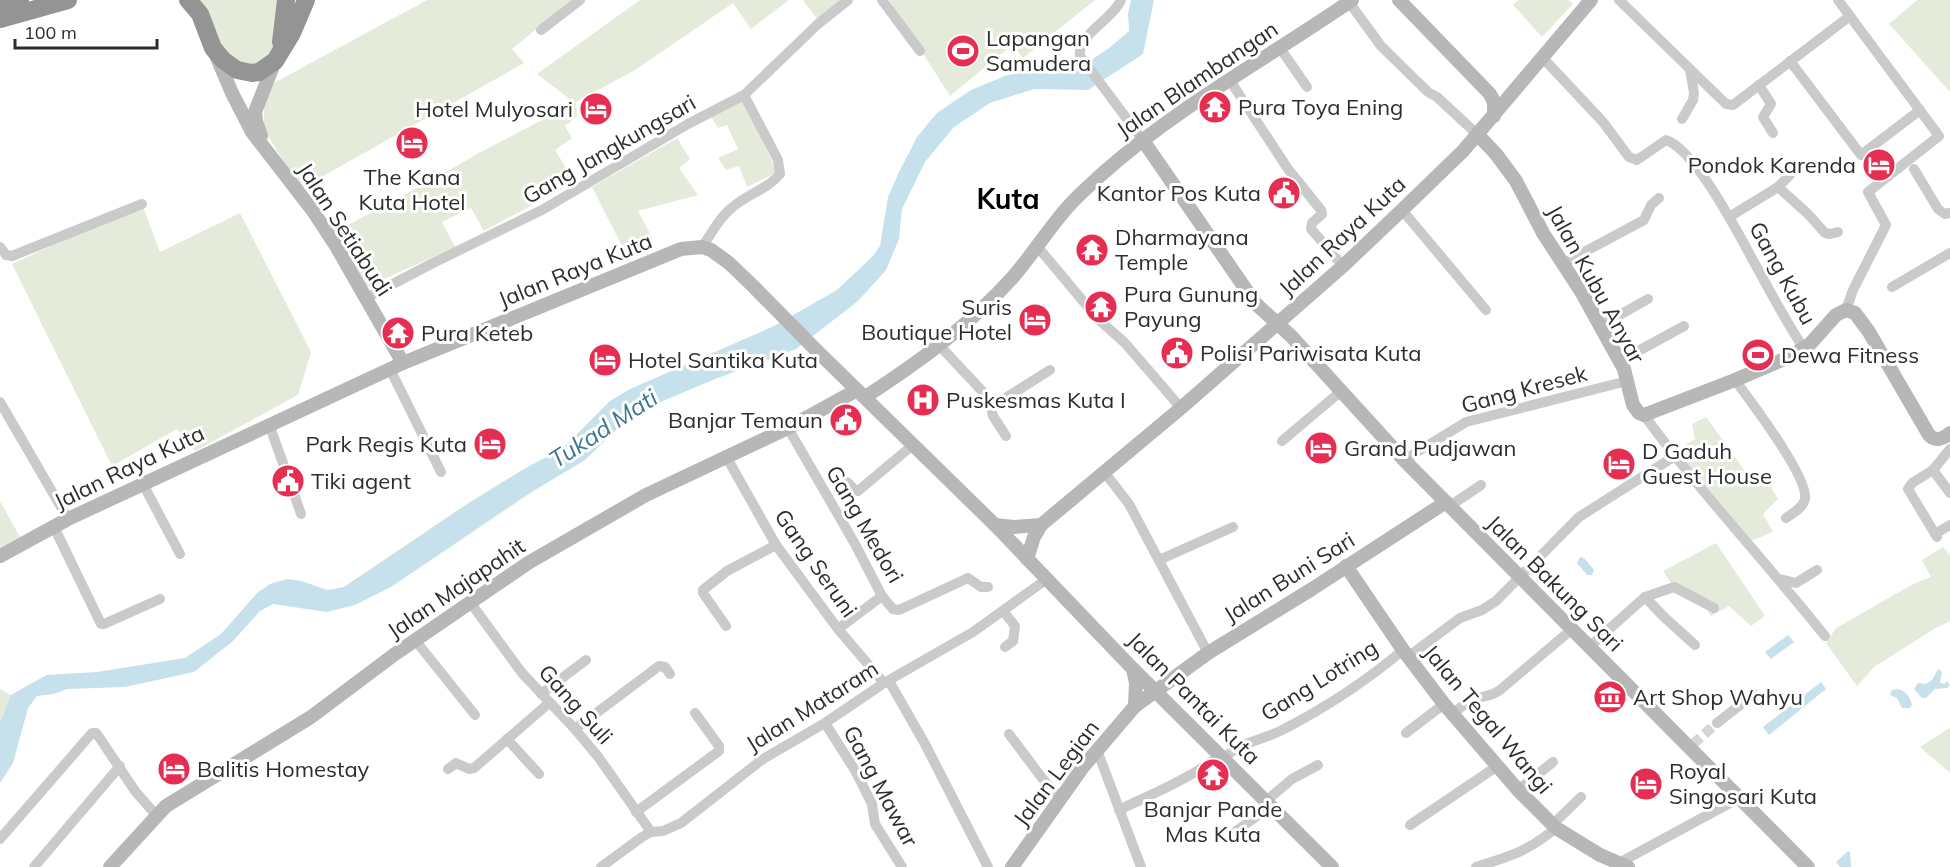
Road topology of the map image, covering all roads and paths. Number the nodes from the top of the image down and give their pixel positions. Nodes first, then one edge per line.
1 (20, 0) edge
2 (68, 0) edge
3 (188, 0) edge
4 (286, 0) edge
5 (306, 0) edge
6 (580, 0) edge
7 (848, 0) edge
8 (882, 0) edge
9 (1121, 0) edge
10 (1400, 0) edge
11 (1591, 0) edge
12 (1619, 0) edge
13 (1838, 0) edge
14 (1350, 1) edge
15 (0, 6) edge
16 (1850, 16) junction
17 (0, 19) edge
18 (541, 30) dead end
19 (213, 48) junction
20 (1280, 48) junction
21 (920, 51) dead end
22 (277, 55) junction
23 (1542, 57) junction
24 (1790, 61) junction
25 (1690, 69) junction
26 (1228, 79) junction
27 (1759, 85) junction
28 (1306, 87) dead end
29 (744, 94) junction
30 (1490, 94) junction
31 (1510, 97) junction
32 (1920, 110) junction
33 (1494, 116) junction
34 (1682, 119) dead end
35 (1773, 133) dead end
36 (1478, 135) junction
37 (1142, 139) junction
38 (268, 151) junction
39 (1914, 169) dead end
40 (1790, 175) dead end
41 (1778, 187) junction
42 (1659, 198) dead end
43 (142, 204) dead end
44 (1402, 210) junction
45 (1950, 213) edge
46 (1729, 217) junction
47 (1838, 232) dead end
48 (1037, 246) junction
49 (702, 247) junction
50 (0, 248) edge
51 (1949, 255) edge
52 (1562, 264) junction
53 (1343, 266) junction
54 (1892, 287) dead end
55 (366, 298) junction
56 (1648, 299) dead end
57 (1486, 310) dead end
58 (1846, 310) junction
59 (1277, 324) junction
60 (1600, 326) junction
61 (1684, 326) dead end
62 (940, 346) junction
63 (1804, 349) junction
64 (1620, 361) junction
65 (403, 363) junction
66 (390, 369) junction
67 (1050, 370) dead end
68 (1735, 380) junction
69 (1627, 381) junction
70 (1340, 392) junction
71 (861, 393) junction
72 (0, 402) edge
73 (990, 405) junction
74 (1181, 408) junction
75 (1644, 415) junction
76 (269, 424) junction
77 (788, 428) junction
78 (1950, 433) edge
79 (1006, 436) dead end
80 (1282, 441) dead end
81 (914, 444) junction
82 (1950, 449) edge
83 (1676, 456) junction
84 (727, 458) junction
85 (1404, 460) junction
86 (1933, 470) junction
87 (441, 472) dead end
88 (1105, 473) junction
89 (847, 482) dead end
90 (142, 484) junction
91 (1481, 485) dead end
92 (1950, 493) edge
93 (1448, 504) junction
94 (301, 514) dead end
95 (1786, 518) dead end
96 (68, 519) junction
97 (995, 525) junction
98 (1041, 525) junction
99 (1950, 525) edge
100 (54, 527) junction
101 (1233, 527) dead end
102 (776, 545) junction
103 (180, 554) dead end
104 (0, 556) edge
105 (1027, 559) junction
106 (1159, 560) junction
107 (1346, 566) junction
108 (1817, 570) dead end
109 (1519, 577) junction
110 (1047, 579) junction
111 (1780, 579) junction
112 (988, 587) dead end
113 (882, 596) junction
114 (1645, 597) junction
115 (160, 599) dead end
116 (470, 602) junction
117 (1714, 608) dead end
118 (1004, 612) junction
119 (726, 626) dead end
120 (838, 629) junction
121 (1571, 630) junction
122 (1825, 636) dead end
123 (415, 640) junction
124 (1695, 645) dead end
125 (1005, 647) dead end
126 (1588, 648) junction
127 (1208, 653) junction
128 (1406, 653) junction
129 (586, 660) dead end
130 (1133, 669) junction
131 (670, 674) dead end
132 (886, 682) junction
133 (1156, 691) junction
134 (1754, 693) dead end
135 (541, 694) junction
136 (549, 703) junction
137 (1135, 706) junction
138 (1448, 708) junction
139 (695, 713) dead end
140 (475, 715) dead end
141 (825, 723) junction
142 (1717, 723) tunnel mouth
143 (575, 729) junction
144 (1406, 733) dead end
145 (1009, 734) dead end
146 (507, 739) junction
147 (1097, 750) junction
148 (1222, 757) junction
149 (1553, 762) dead end
150 (1318, 765) dead end
151 (120, 766) junction
152 (1496, 767) junction
153 (448, 769) dead end
154 (539, 774) dead end
155 (1518, 790) junction
156 (1581, 797) dead end
157 (1060, 798) junction
158 (1739, 798) junction
159 (1268, 803) junction
160 (1119, 810) junction
161 (636, 812) junction
162 (156, 815) junction
163 (1410, 825) dead end
164 (1554, 827) junction
165 (651, 832) junction
166 (1232, 834) dead end
167 (0, 839) edge
168 (1510, 863) edge
169 (1016, 865) edge
170 (1623, 865) edge
171 (34, 867) edge
172 (110, 867) edge
173 (601, 867) edge
174 (902, 867) edge
175 (988, 867) edge
176 (1141, 867) edge
177 (1332, 867) edge
178 (1476, 867) edge
179 (1808, 867) edge

1 - 15 highway
2 - 17 highway
3 - 19 highway
4 - 22 highway
5 - 22 highway
6 - 18 street
7 - 29 street, Gang Jangkungsari
8 - 21 street
9 - 37 street
10 - 30 main road
11 - 23 main road, Jalan Raya Kuta
12 - 25 street
13 - 16 street
14 - 20 main road, Jalan Blambangan
14 - 36 street
16 - 24 street
16 - 32 street
19 - 22 highway
19 - 38 main road, Jalan Setiabudi
20 - 26 main road, Jalan Blambangan
20 - 28 street
22 - 38 main road, Jalan Setiabudi
23 - 31 main road, Jalan Raya Kuta
23 - 46 street, Gang Kubu
24 - 27 street
24 - 32 street
25 - 27 street
25 - 34 street
26 - 37 main road, Jalan Blambangan
26 - 53 street
27 - 35 street
29 - 49 street
29 - 55 street, Gang Jangkungsari
30 - 31 main road
30 - 33 main road
31 - 33 main road, Jalan Raya Kuta
32 - 58 street
33 - 36 main road, Jalan Raya Kuta
36 - 44 main road, Jalan Raya Kuta
36 - 52 main road, Jalan Kubu Anyar
37 - 48 main road, Jalan Blambangan
37 - 59 main road, Jalan Bakung Sari
38 - 55 main road, Jalan Setiabudi
39 - 45 street
40 - 41 street
41 - 46 street
41 - 47 street
42 - 52 street
43 - 50 street
44 - 53 main road, Jalan Raya Kuta
44 - 57 street
46 - 63 street, Gang Kubu
48 - 62 main road, Jalan Blambangan
48 - 74 street
49 - 65 main road, Jalan Raya Kuta
49 - 71 main road
51 - 54 street
52 - 60 main road, Jalan Kubu Anyar
53 - 59 main road, Jalan Raya Kuta
55 - 65 main road, Jalan Setiabudi
56 - 60 street
58 - 63 main road
58 - 78 main road
59 - 70 main road, Jalan Bakung Sari
59 - 74 main road, Jalan Raya Kuta
60 - 64 main road, Jalan Kubu Anyar
61 - 64 street
62 - 71 main road, Jalan Blambangan
62 - 73 street
63 - 68 main road
64 - 69 main road, Jalan Kubu Anyar
65 - 66 main road, Jalan Raya Kuta
66 - 76 main road, Jalan Raya Kuta
66 - 87 street
67 - 73 street
68 - 75 main road
68 - 95 street
69 - 75 main road, Jalan Kubu Anyar
69 - 85 street, Gang Kresek
70 - 80 street
70 - 85 main road, Jalan Bakung Sari
71 - 77 main road, Jalan Majapahit
71 - 81 main road
72 - 96 street
73 - 79 street
74 - 88 main road, Jalan Raya Kuta
75 - 83 street
76 - 90 main road, Jalan Raya Kuta
76 - 94 street
77 - 84 main road, Jalan Majapahit
77 - 113 street, Gang Medori
81 - 89 street
81 - 97 main road
82 - 86 street
83 - 109 street, Gang Lotring
83 - 111 street
84 - 102 street, Gang Seruni
84 - 116 main road, Jalan Majapahit
85 - 93 main road, Jalan Bakung Sari
86 - 92 street
86 - 99 street
88 - 98 main road, Jalan Raya Kuta
88 - 106 street
90 - 96 main road, Jalan Raya Kuta
90 - 103 street
91 - 93 street
93 - 107 main road, Jalan Buni Sari
93 - 109 main road, Jalan Bakung Sari
96 - 100 main road, Jalan Raya Kuta
97 - 98 main road
97 - 105 main road
98 - 105 main road, Jalan Raya Kuta
100 - 104 main road, Jalan Raya Kuta
100 - 115 street
101 - 106 street
102 - 119 street
102 - 120 street, Gang Seruni
105 - 110 main road, Jalan Pantai Kuta
106 - 127 street
107 - 127 main road, Jalan Buni Sari
107 - 128 main road, Jalan Tegal Wangi
108 - 111 street
109 - 121 main road, Jalan Bakung Sari
109 - 128 street, Gang Lotring
110 - 118 street, Jalan Mataram
110 - 130 main road, Jalan Pantai Kuta
111 - 122 street
112 - 113 street, Gang Medori
113 - 120 street
114 - 117 street
114 - 124 street
114 - 126 street
116 - 123 main road, Jalan Majapahit
116 - 135 street, Gang Suli
118 - 125 street
118 - 132 street, Jalan Mataram
120 - 132 street, Gang Seruni
121 - 126 main road, Jalan Bakung Sari
121 - 138 street
123 - 140 street
123 - 162 main road, Jalan Majapahit
126 - 158 main road, Jalan Bakung Sari
127 - 133 main road, Jalan Buni Sari
128 - 138 main road, Jalan Tegal Wangi
128 - 148 street, Gang Lotring
129 - 135 street
130 - 133 main road, Jalan Pantai Kuta
130 - 137 main road
131 - 143 street
132 - 141 street, Jalan Mataram
132 - 175 street, Gang Seruni
133 - 137 main road, Jalan Legian
133 - 148 main road, Jalan Pantai Kuta
134 - 142 street
135 - 136 street, Gang Suli
136 - 143 street, Gang Suli
136 - 146 street
137 - 147 main road, Jalan Legian
138 - 144 street
138 - 152 main road, Jalan Tegal Wangi
139 - 161 street
141 - 165 street, Jalan Mataram
141 - 174 street, Gang Mawar
143 - 161 street, Gang Suli
145 - 157 street
146 - 153 street
146 - 154 street
147 - 157 main road, Jalan Legian
147 - 160 street
148 - 159 main road, Jalan Pantai Kuta
148 - 160 street, Gang Lotring
149 - 155 street
150 - 159 street
151 - 162 street
151 - 167 street
151 - 171 street
152 - 155 main road, Jalan Tegal Wangi
152 - 163 street
155 - 164 main road, Jalan Tegal Wangi
156 - 164 street
157 - 169 main road, Jalan Legian
158 - 170 street
158 - 179 main road, Jalan Bakung Sari
159 - 166 street
159 - 177 main road, Jalan Pantai Kuta
160 - 176 street
161 - 165 street, Gang Suli
162 - 172 main road, Jalan Majapahit
164 - 168 street
164 - 170 main road, Jalan Tegal Wangi
165 - 173 street, Jalan Mataram
168 - 178 street

